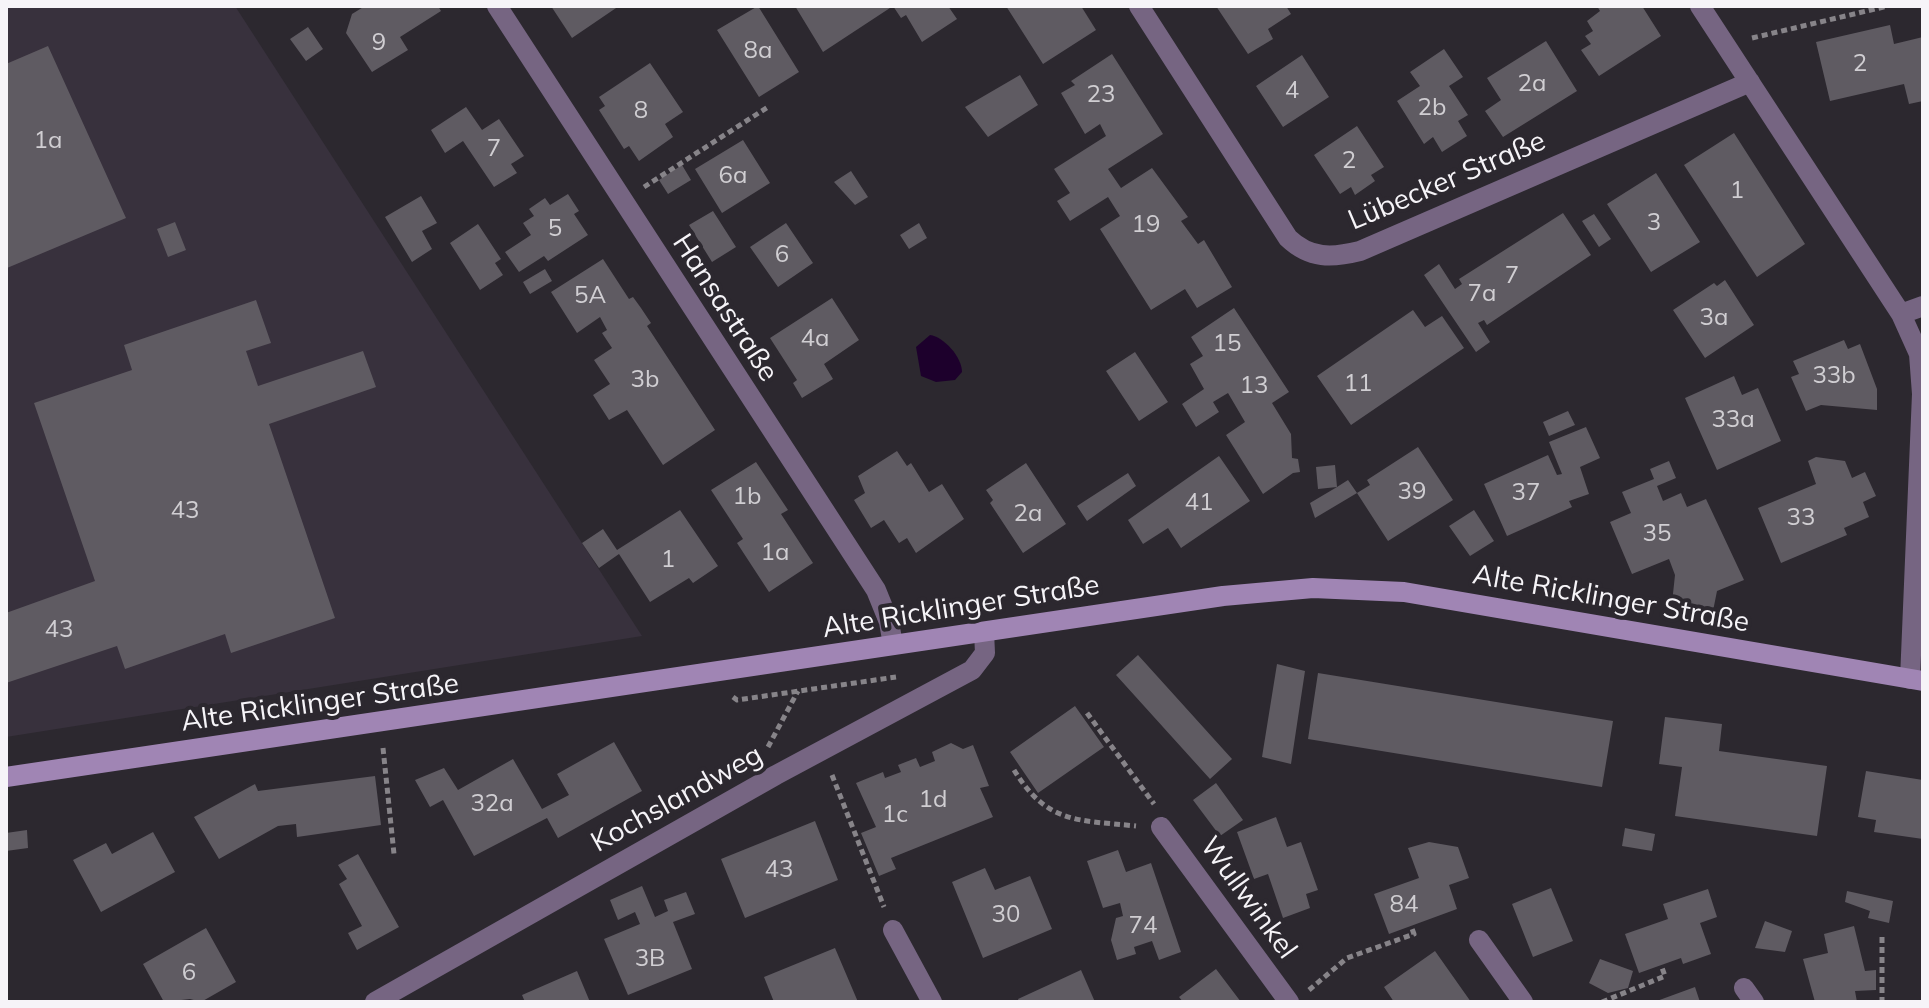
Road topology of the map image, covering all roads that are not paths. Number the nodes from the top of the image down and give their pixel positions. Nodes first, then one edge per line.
1 (497, 6) edge
2 (1139, 6) edge
3 (1700, 6) edge
4 (1750, 82) junction
5 (1923, 306) edge
6 (1901, 314) junction
7 (984, 632) junction
8 (893, 645) junction
9 (1917, 680) edge
10 (6, 777) edge
11 (1161, 827) road end
12 (893, 930) road end
13 (1479, 940) dead end
14 (1296, 998) edge
15 (375, 1002) edge
16 (932, 1002) edge
17 (1523, 1002) edge

1 - 8 street, Hansastraße
2 - 4 street, Lübecker Straße
3 - 4 street
4 - 6 street
5 - 6 street
6 - 9 street
7 - 8 main road, Alte Ricklinger Straße
7 - 9 main road, Alte Ricklinger Straße
7 - 15 street, Kochslandweg
8 - 10 main road, Alte Ricklinger Straße
11 - 14 street, Wullwinkel
12 - 16 street
13 - 17 street

